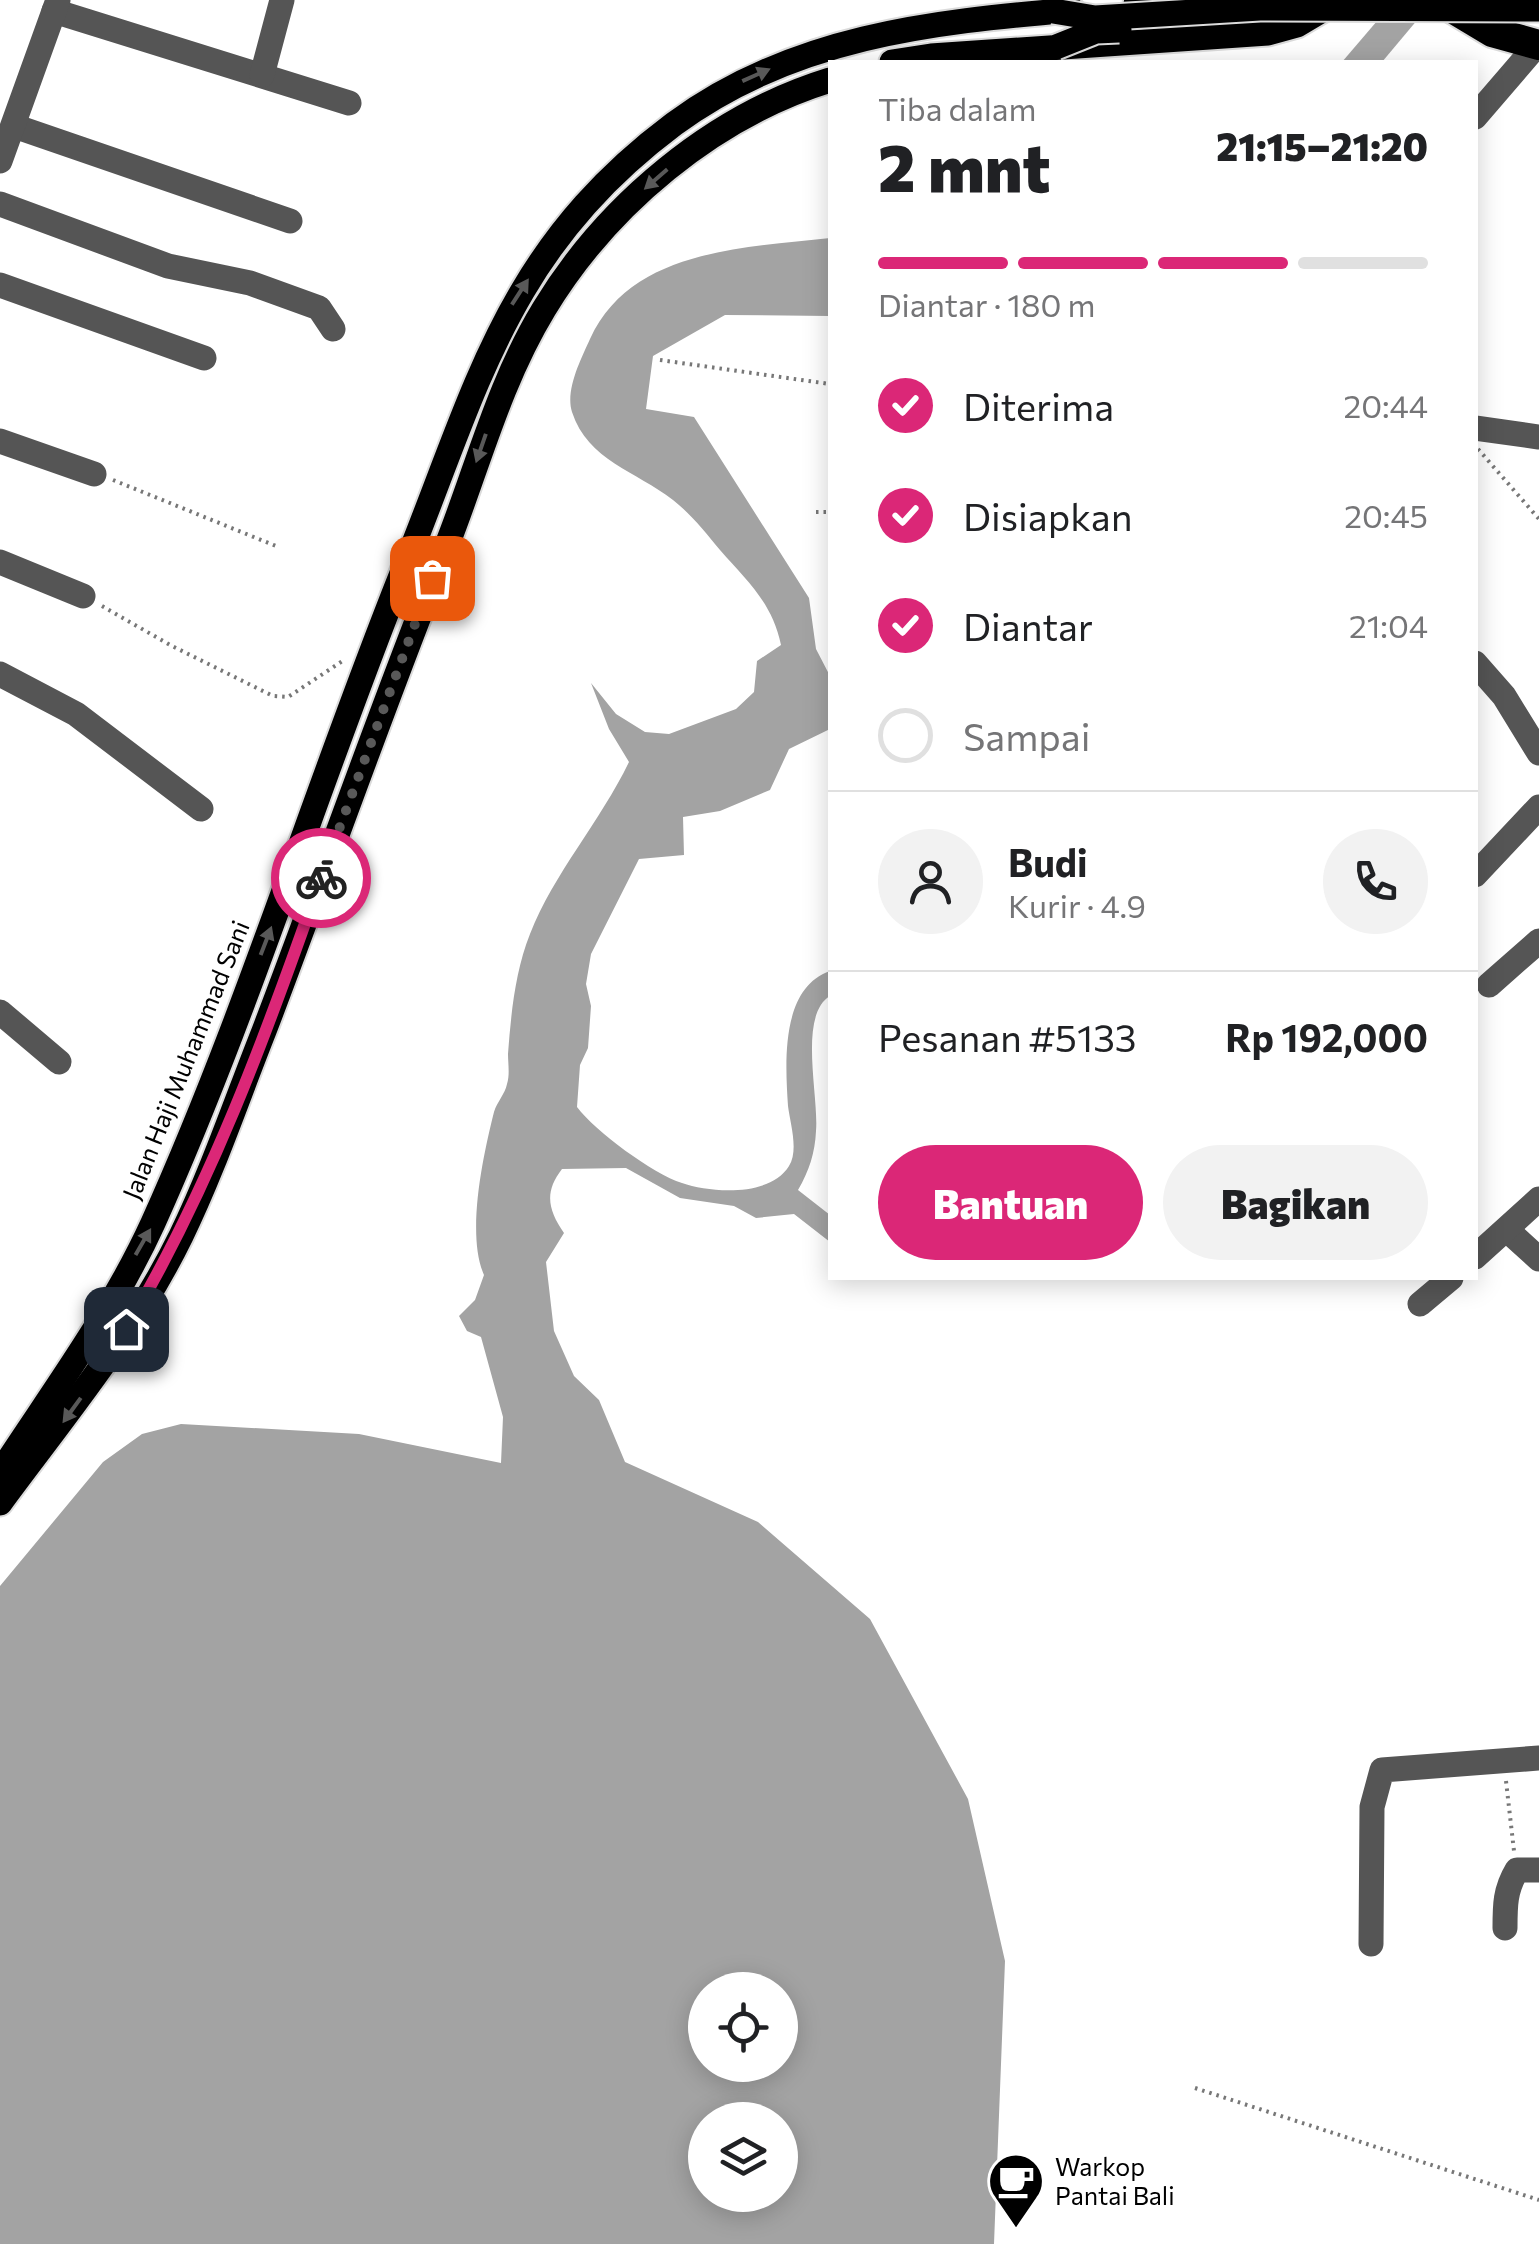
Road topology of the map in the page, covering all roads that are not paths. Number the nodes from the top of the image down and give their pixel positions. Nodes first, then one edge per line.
1 (282, 0) edge
2 (1180, 0) edge
3 (1337, 0) edge
4 (1441, 1) edge
5 (56, 6) edge
6 (1539, 10) edge
7 (1052, 11) junction
8 (1538, 37) edge
9 (1056, 47) junction
10 (914, 60) edge
11 (262, 75) junction
12 (828, 81) edge
13 (349, 103) dead end
14 (1478, 113) edge
15 (14, 126) junction
16 (0, 161) edge
17 (0, 204) edge
18 (290, 221) dead end
19 (0, 285) edge
20 (333, 330) dead end
21 (204, 358) dead end
22 (1478, 428) edge
23 (1539, 437) edge
24 (0, 441) edge
25 (94, 474) road end
26 (0, 562) edge
27 (82, 596) road end
28 (374, 641) junction
29 (402, 650) junction
30 (1478, 666) edge
31 (0, 674) edge
32 (1539, 753) edge
33 (1539, 806) edge
34 (201, 808) dead end
35 (1478, 872) edge
36 (1539, 941) edge
37 (1490, 985) dead end
38 (0, 1012) edge
39 (59, 1062) dead end
40 (1539, 1199) edge
41 (1506, 1230) junction
42 (1478, 1254) edge
43 (1539, 1259) edge
44 (1449, 1280) edge
45 (1420, 1304) dead end
46 (2, 1490) edge
47 (1539, 1758) edge
48 (1528, 1870) edge
49 (1506, 1928) dead end
50 (1371, 1944) dead end

1 - 11 street
2 - 7 main road, Jalan Haji Muhammad Sani
3 - 9 main road
4 - 8 highway
5 - 11 street
5 - 15 street
6 - 7 main road, bridge
28 -> 7 main road, Jalan Haji Muhammad Sani
8 - 9 main road, bridge
8 - 14 street
9 - 10 main road
11 - 13 street
12 -> 29 main road, Jalan Haji Muhammad Sani
15 - 16 street
15 - 18 street
17 - 20 street
19 - 21 street
22 - 23 street
24 - 25 street
26 - 27 street
28 - 29 main road
46 -> 28 main road, Jalan Haji Muhammad Sani
29 -> 46 main road, Jalan Haji Muhammad Sani
30 - 32 street
31 - 34 street
33 - 35 street
36 - 37 street
38 - 39 street
40 - 41 street
41 - 42 street
41 - 43 street
44 - 45 street
47 - 50 street
48 - 49 street

